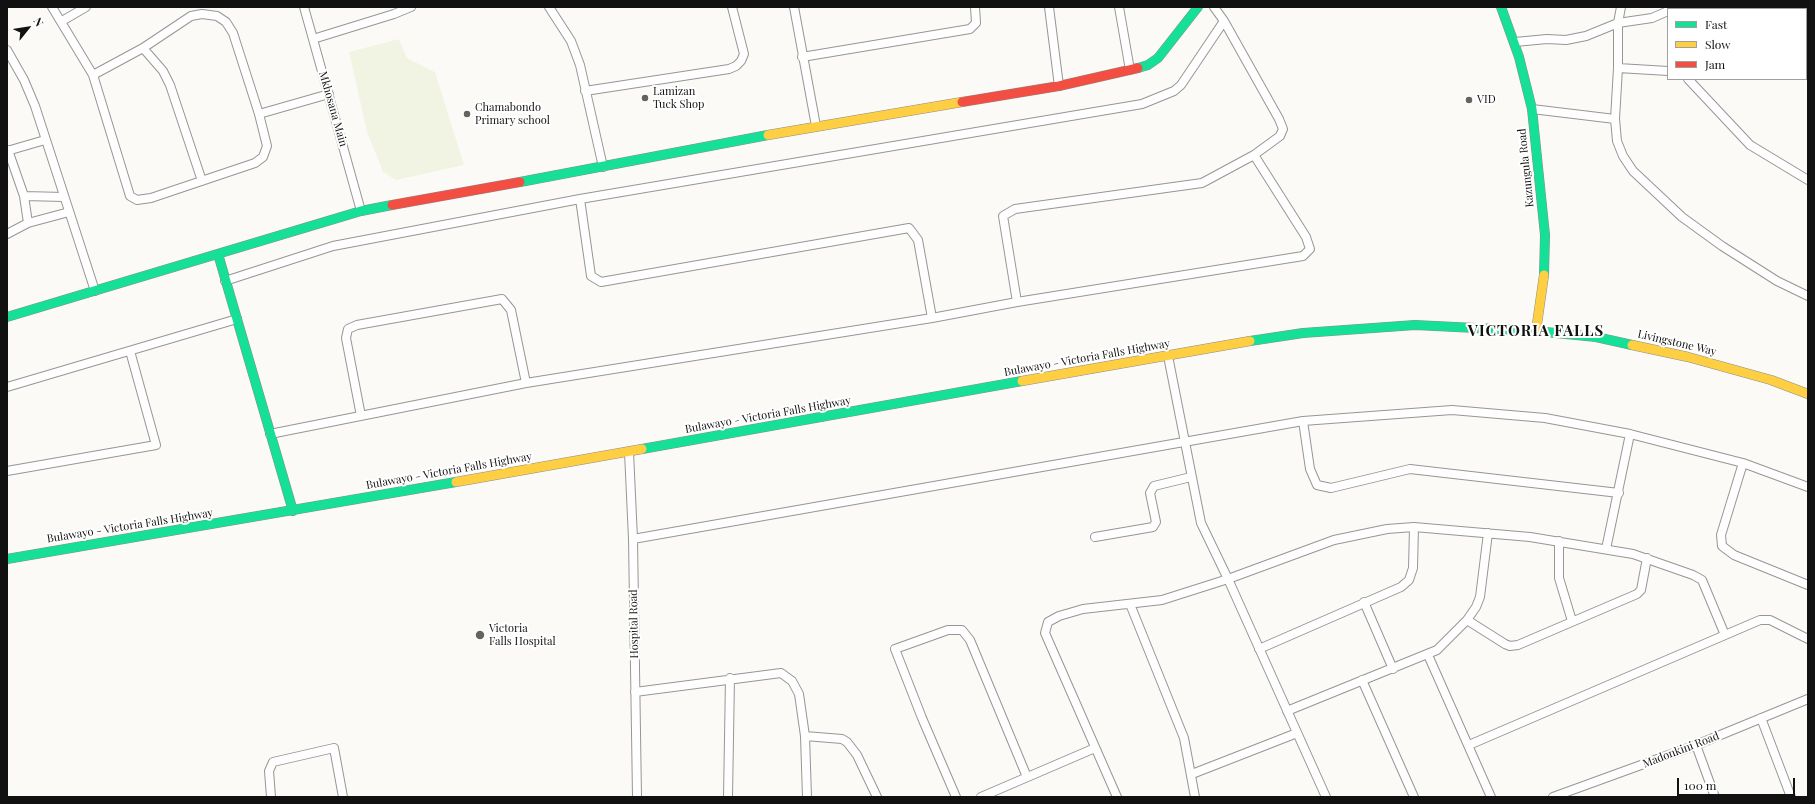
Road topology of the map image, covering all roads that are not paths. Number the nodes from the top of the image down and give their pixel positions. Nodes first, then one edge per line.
1 (52, 7) edge
2 (86, 7) edge
3 (304, 7) edge
4 (411, 7) edge
5 (549, 7) edge
6 (732, 7) edge
7 (794, 7) edge
8 (975, 7) edge
9 (1049, 7) edge
10 (1119, 7) edge
11 (1198, 7) edge
12 (1214, 7) edge
13 (1501, 7) edge
14 (1621, 7) edge
15 (1667, 11) edge
16 (62, 21) junction
17 (1224, 21) junction
18 (1618, 23) junction
19 (313, 39) junction
20 (1515, 42) junction
21 (143, 48) junction
22 (7, 50) edge
23 (802, 57) junction
24 (1618, 68) junction
25 (1130, 70) junction
26 (1667, 71) edge
27 (93, 75) junction
28 (1689, 80) edge
29 (1059, 86) junction
30 (585, 91) junction
31 (329, 94) junction
32 (1532, 109) junction
33 (259, 114) junction
34 (1615, 120) junction
35 (816, 126) junction
36 (45, 140) junction
37 (7, 150) edge
38 (1254, 155) junction
39 (603, 168) junction
40 (1808, 180) edge
41 (202, 181) junction
42 (24, 196) junction
43 (64, 197) junction
44 (580, 199) junction
45 (361, 211) junction
46 (69, 212) junction
47 (28, 223) junction
48 (7, 234) edge
49 (218, 254) junction
50 (225, 281) junction
51 (95, 291) junction
52 (1808, 296) edge
53 (1017, 302) junction
54 (7, 317) edge
55 (932, 318) junction
56 (237, 319) junction
57 (1536, 332) junction
58 (130, 351) junction
59 (1168, 356) junction
60 (526, 383) junction
61 (7, 388) edge
62 (1808, 394) edge
63 (361, 416) junction
64 (1303, 421) junction
65 (270, 434) junction
66 (1630, 434) junction
67 (1184, 443) junction
68 (629, 452) junction
69 (1743, 463) junction
70 (7, 472) edge
71 (1191, 476) junction
72 (1808, 487) edge
73 (1619, 493) junction
74 (293, 511) junction
75 (1414, 527) junction
76 (1488, 533) junction
77 (1095, 537) dead end
78 (633, 539) junction
79 (1559, 541) junction
80 (1606, 549) junction
81 (7, 558) edge
82 (1647, 558) junction
83 (1228, 579) junction
84 (1808, 585) edge
85 (1364, 602) junction
86 (1130, 604) junction
87 (1467, 620) junction
88 (1572, 621) junction
89 (1725, 635) junction
90 (1808, 639) edge
91 (1260, 649) junction
92 (1428, 655) junction
93 (1393, 669) junction
94 (730, 678) junction
95 (1362, 680) junction
96 (635, 692) junction
97 (1808, 699) edge
98 (1287, 711) junction
99 (1761, 718) junction
100 (1297, 733) junction
101 (805, 736) junction
102 (1469, 745) junction
103 (1696, 745) junction
104 (1095, 748) junction
105 (1192, 774) junction
106 (1027, 777) junction
107 (271, 797) edge
108 (343, 797) edge
109 (637, 797) edge
110 (728, 797) edge
111 (807, 797) edge
112 (877, 797) edge
113 (956, 797) edge
114 (981, 797) edge
115 (1117, 797) edge
116 (1195, 797) edge
117 (1326, 797) edge
118 (1414, 797) edge
119 (1491, 797) edge
120 (1553, 797) edge
121 (1715, 797) edge
122 (1791, 797) edge

1 - 16 street
2 - 16 street
3 - 19 street, Mkhosana Main
4 - 19 street
5 - 30 street
6 - 30 street
7 - 23 street
8 - 23 street
9 - 29 street
10 - 25 street
11 - 25 main road
12 - 17 street
13 - 20 main road, Kazungula Road
14 - 18 street
15 - 18 street
16 - 27 street
17 - 38 street
17 - 44 street
18 - 20 street
18 - 24 street
19 - 31 street, Mkhosana Main
20 - 32 main road, Kazungula Road
21 - 27 street
21 - 33 street
21 - 41 street
22 - 36 street
23 - 35 street
24 - 26 street
24 - 34 street
25 - 29 main road
27 - 41 street
28 - 40 street
29 - 35 main road
30 - 39 street
31 - 33 street
31 - 45 street, Mkhosana Main
32 - 34 street
32 - 57 main road, Kazungula Road
33 - 41 street
34 - 52 street
35 - 39 main road
36 - 37 street
36 - 43 street
37 - 42 street
38 - 53 street
38 - 53 street
39 - 45 main road
42 - 43 street
42 - 47 street
43 - 46 street
44 - 50 street
44 - 55 street
45 - 49 main road
46 - 47 street
46 - 51 street
47 - 48 street
49 - 50 main road
49 - 51 main road
50 - 56 main road
51 - 54 main road
53 - 55 street
55 - 60 street
56 - 58 street
56 - 65 main road
57 - 59 main road, Bulawayo - Victoria Falls Highway
57 - 62 main road, Livingstone Way
58 - 61 street
58 - 70 street
59 - 67 street
59 - 68 main road, Bulawayo - Victoria Falls Highway
60 - 63 street
60 - 63 street
63 - 65 street
64 - 66 street
64 - 67 street
64 - 73 street
65 - 74 main road
66 - 69 street
66 - 73 street
67 - 71 street
67 - 78 street
68 - 74 main road, Bulawayo - Victoria Falls Highway
68 - 78 street, Hospital Road
69 - 72 street
69 - 84 street
71 - 77 street
71 - 83 street
73 - 80 street
74 - 81 main road, Bulawayo - Victoria Falls Highway
75 - 76 street
75 - 83 street
75 - 85 street
76 - 79 street
76 - 87 street
78 - 96 street, Hospital Road
79 - 80 street
79 - 88 street
80 - 82 street
82 - 88 street
82 - 89 street
83 - 86 street
83 - 91 street
85 - 91 street
85 - 93 street
86 - 104 street
86 - 105 street
87 - 88 street
87 - 92 street
89 - 90 street
89 - 102 street
91 - 98 street
92 - 93 street
92 - 102 street
93 - 95 street
94 - 96 street
94 - 101 street
94 - 110 street
95 - 98 street
95 - 118 street
96 - 109 street, Hospital Road
97 - 99 street, Madonkini Road
98 - 100 street
99 - 103 street, Madonkini Road
99 - 122 street
100 - 105 street
100 - 117 street
101 - 111 street
101 - 112 street
102 - 119 street
103 - 120 street, Madonkini Road
103 - 121 street
104 - 106 street
104 - 115 street
105 - 116 street
106 - 113 street
106 - 114 street
107 - 108 street

